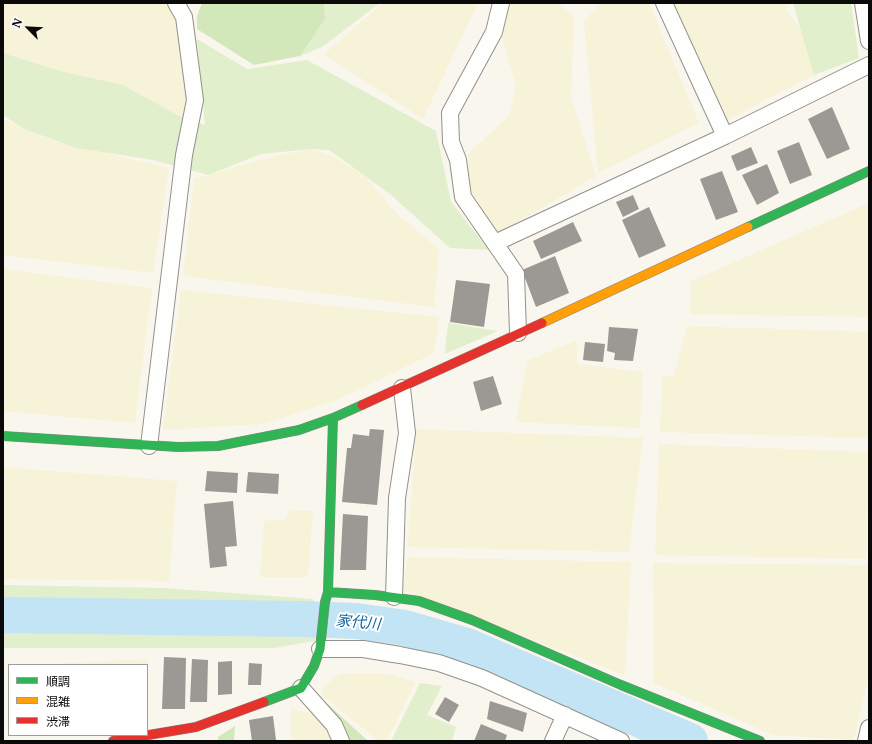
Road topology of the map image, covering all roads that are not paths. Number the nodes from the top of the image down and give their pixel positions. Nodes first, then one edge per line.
1 (176, 3) edge
2 (501, 3) edge
3 (664, 3) edge
4 (863, 3) edge
5 (869, 41) edge
6 (869, 65) edge
7 (725, 136) junction
8 (869, 171) edge
9 (495, 243) junction
10 (518, 333) junction
11 (402, 388) junction
12 (333, 418) junction
13 (3, 436) edge
14 (149, 446) junction
15 (328, 592) junction
16 (394, 597) junction
17 (321, 642) junction
18 (301, 688) junction
19 (564, 716) junction
20 (869, 728) edge
21 (148, 735) edge
22 (143, 736) edge
23 (113, 741) edge
24 (341, 741) edge
25 (553, 741) edge
26 (621, 741) edge
27 (760, 741) edge
28 (866, 741) edge

1 - 14 street
2 - 9 street
3 - 7 street
4 - 5 street
6 - 7 street
7 - 9 street
8 - 10 street
9 - 10 street
10 - 11 street
11 - 12 street
11 - 16 street
12 - 14 street
12 - 15 street
13 - 14 street
15 - 16 street
15 - 17 street
16 - 27 street
17 - 18 street
17 - 19 street
18 - 21 street
18 - 24 street
19 - 25 street
19 - 26 street
20 - 28 street
22 - 23 street

